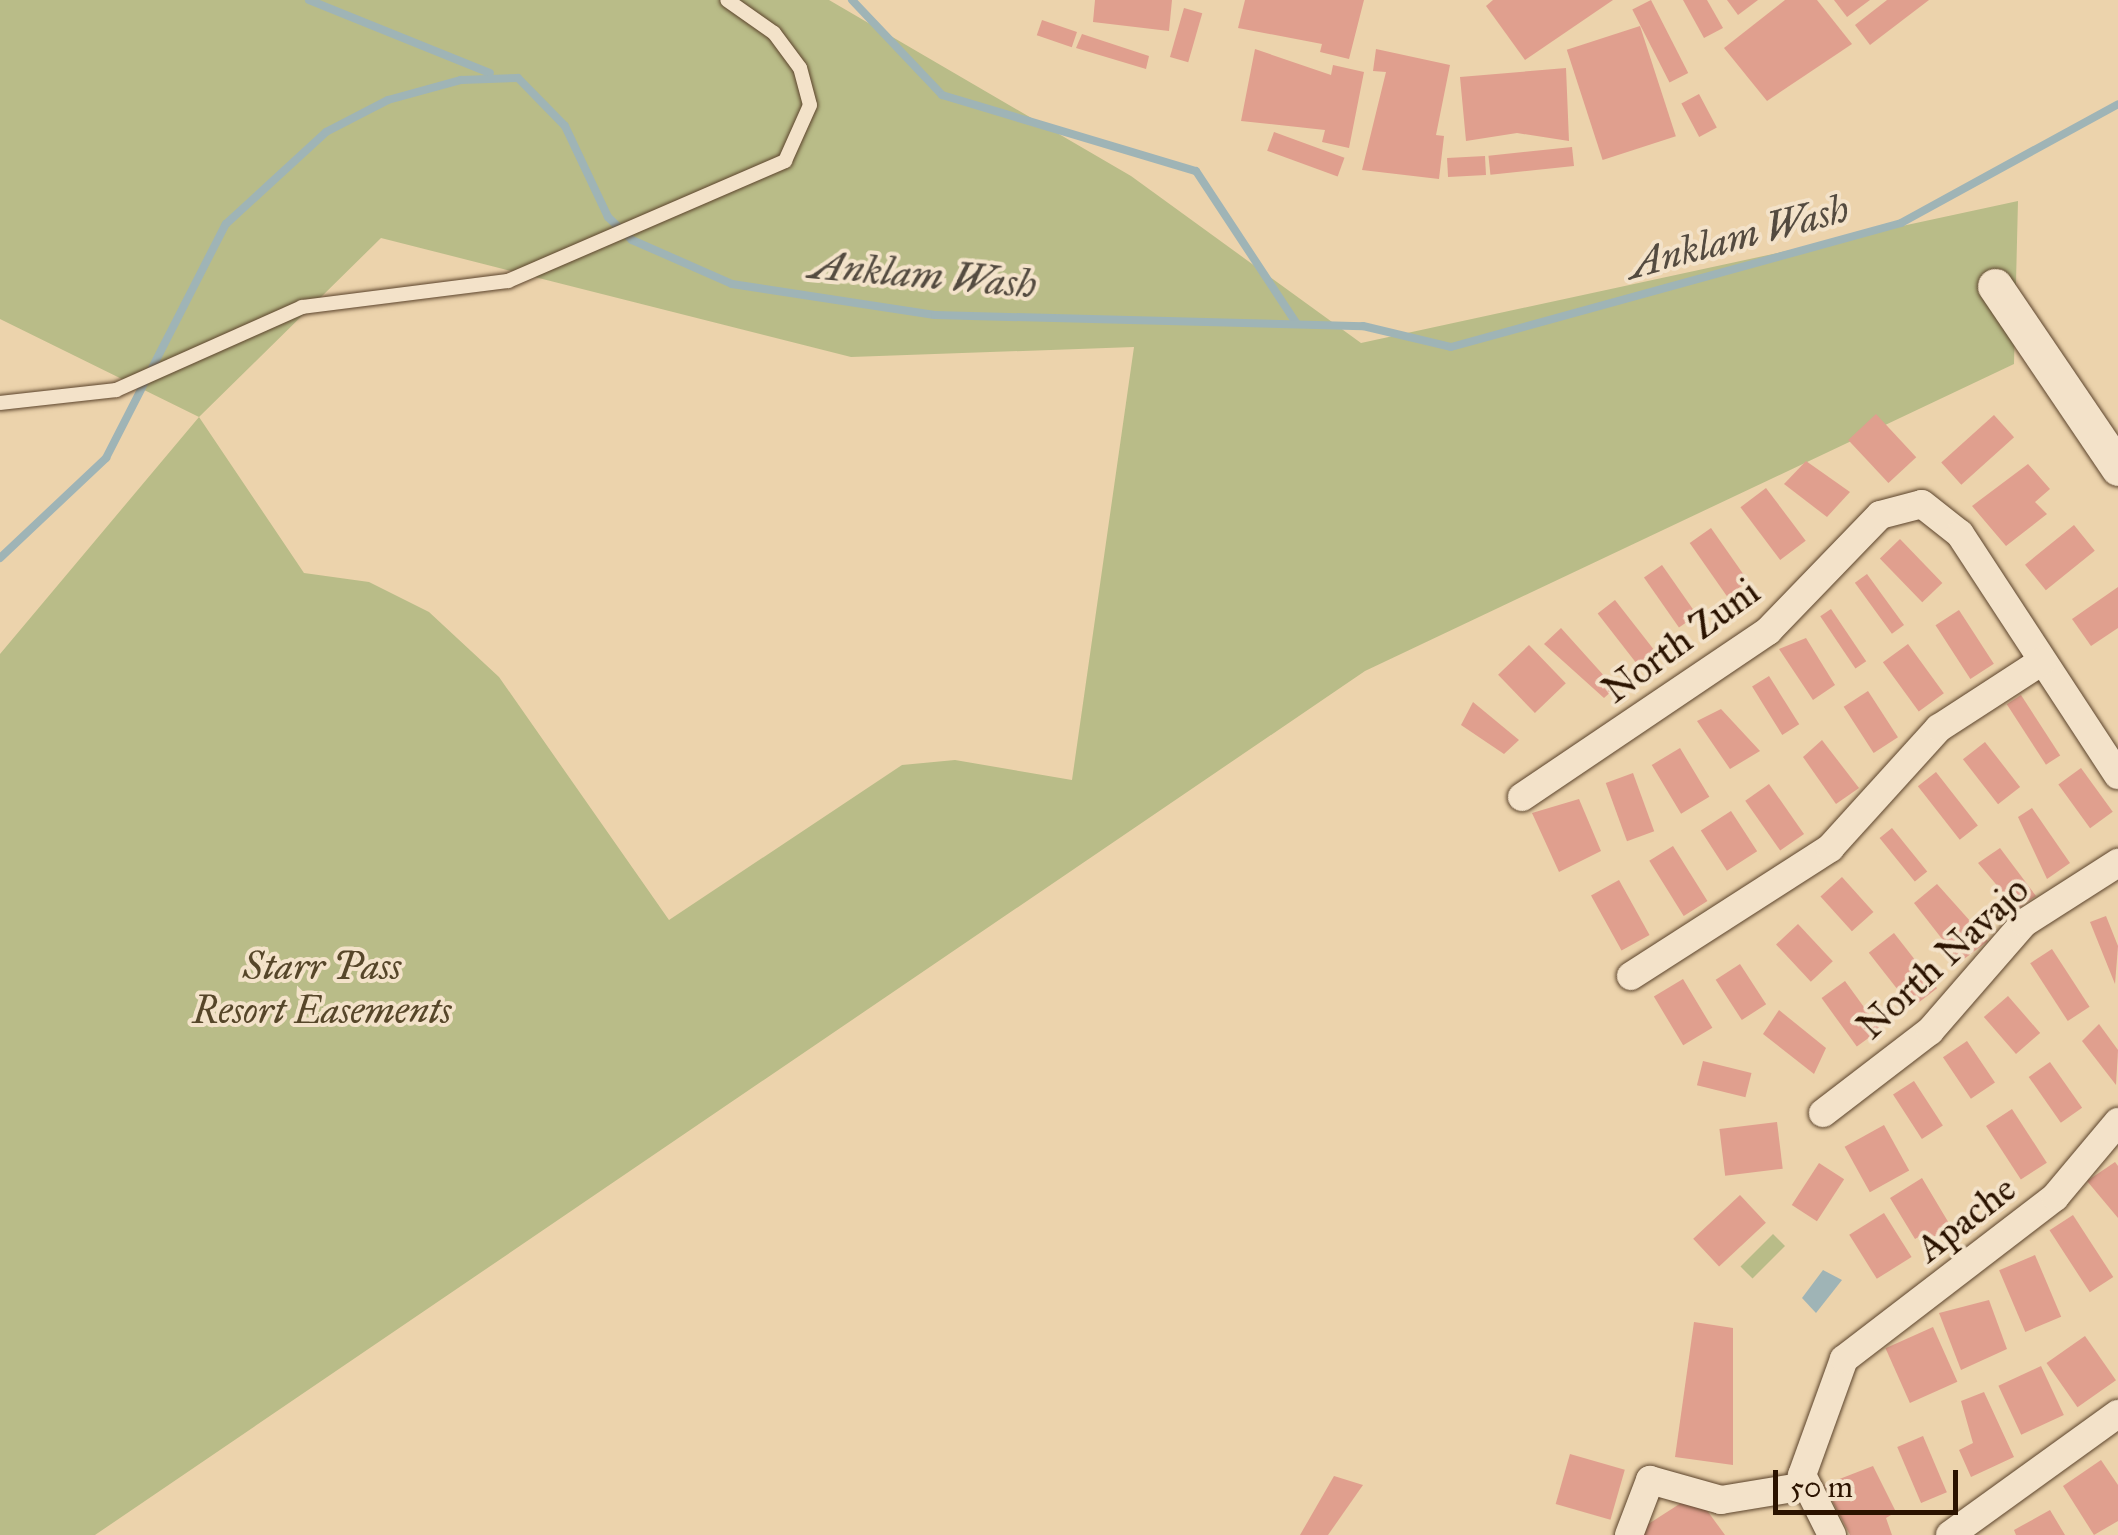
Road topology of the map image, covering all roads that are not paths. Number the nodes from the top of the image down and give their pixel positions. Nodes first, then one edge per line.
1 (728, 0) edge
2 (1995, 286) dead end
3 (0, 403) edge
4 (2118, 468) edge
5 (2042, 661) junction
6 (2118, 775) edge
7 (1522, 797) dead end
8 (2118, 863) edge
9 (1630, 976) dead end
10 (1823, 1113) dead end
11 (2118, 1122) edge
12 (2118, 1414) edge
13 (1806, 1486) junction
14 (1629, 1535) edge
15 (1832, 1535) edge
16 (1950, 1535) edge

1 - 3 lane
2 - 4 street
5 - 6 street
5 - 7 street, North Zuni
5 - 9 street
8 - 10 street, North Navajo
11 - 13 street, Apache
12 - 16 street
13 - 14 street
13 - 15 street

